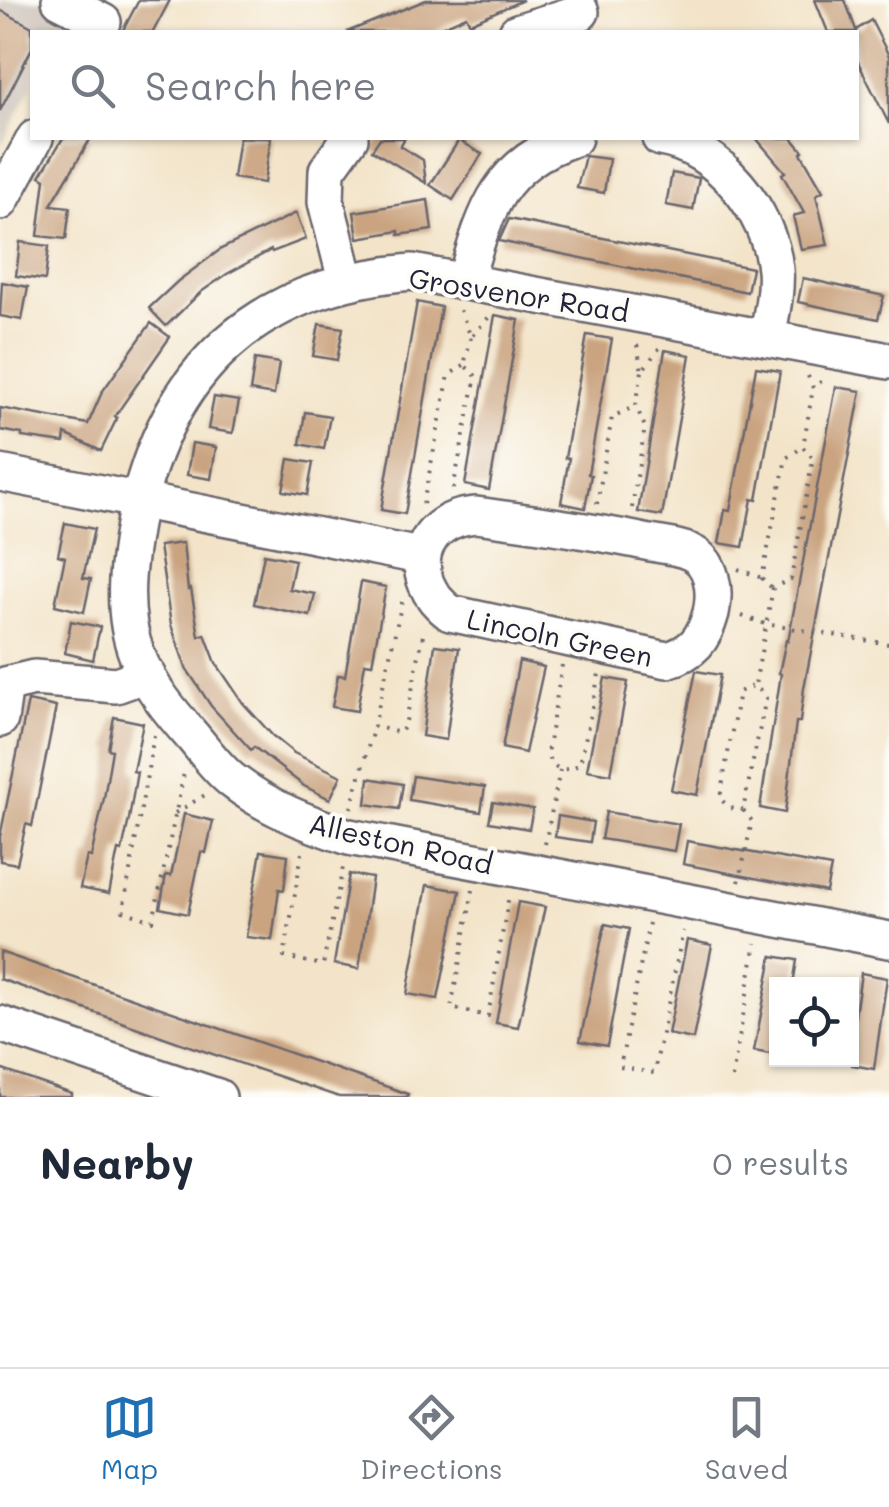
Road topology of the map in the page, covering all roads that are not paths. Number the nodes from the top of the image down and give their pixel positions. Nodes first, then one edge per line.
1 (60, 0) edge
2 (581, 12) dead end
3 (106, 18) edge
4 (524, 19) edge
5 (34, 140) edge
6 (349, 140) edge
7 (570, 140) edge
8 (667, 140) edge
9 (0, 202) edge
10 (346, 280) junction
11 (466, 281) junction
12 (767, 338) junction
13 (889, 361) edge
14 (0, 474) edge
15 (139, 502) junction
16 (420, 556) junction
17 (153, 688) junction
18 (0, 719) edge
19 (889, 940) edge
20 (0, 1024) edge
21 (218, 1097) edge

1 - 3 street
2 - 4 street
5 - 9 street
6 - 10 street
7 - 11 street
8 - 12 street
10 - 11 street, Grosvenor Road
10 - 15 street, Grosvenor Road
11 - 12 street, Grosvenor Road
12 - 13 street, Grosvenor Road
14 - 15 street
15 - 16 street
15 - 17 street, Alleston Road
16 - 16 street, Lincoln Green
17 - 18 street
17 - 19 street, Alleston Road
20 - 21 street

